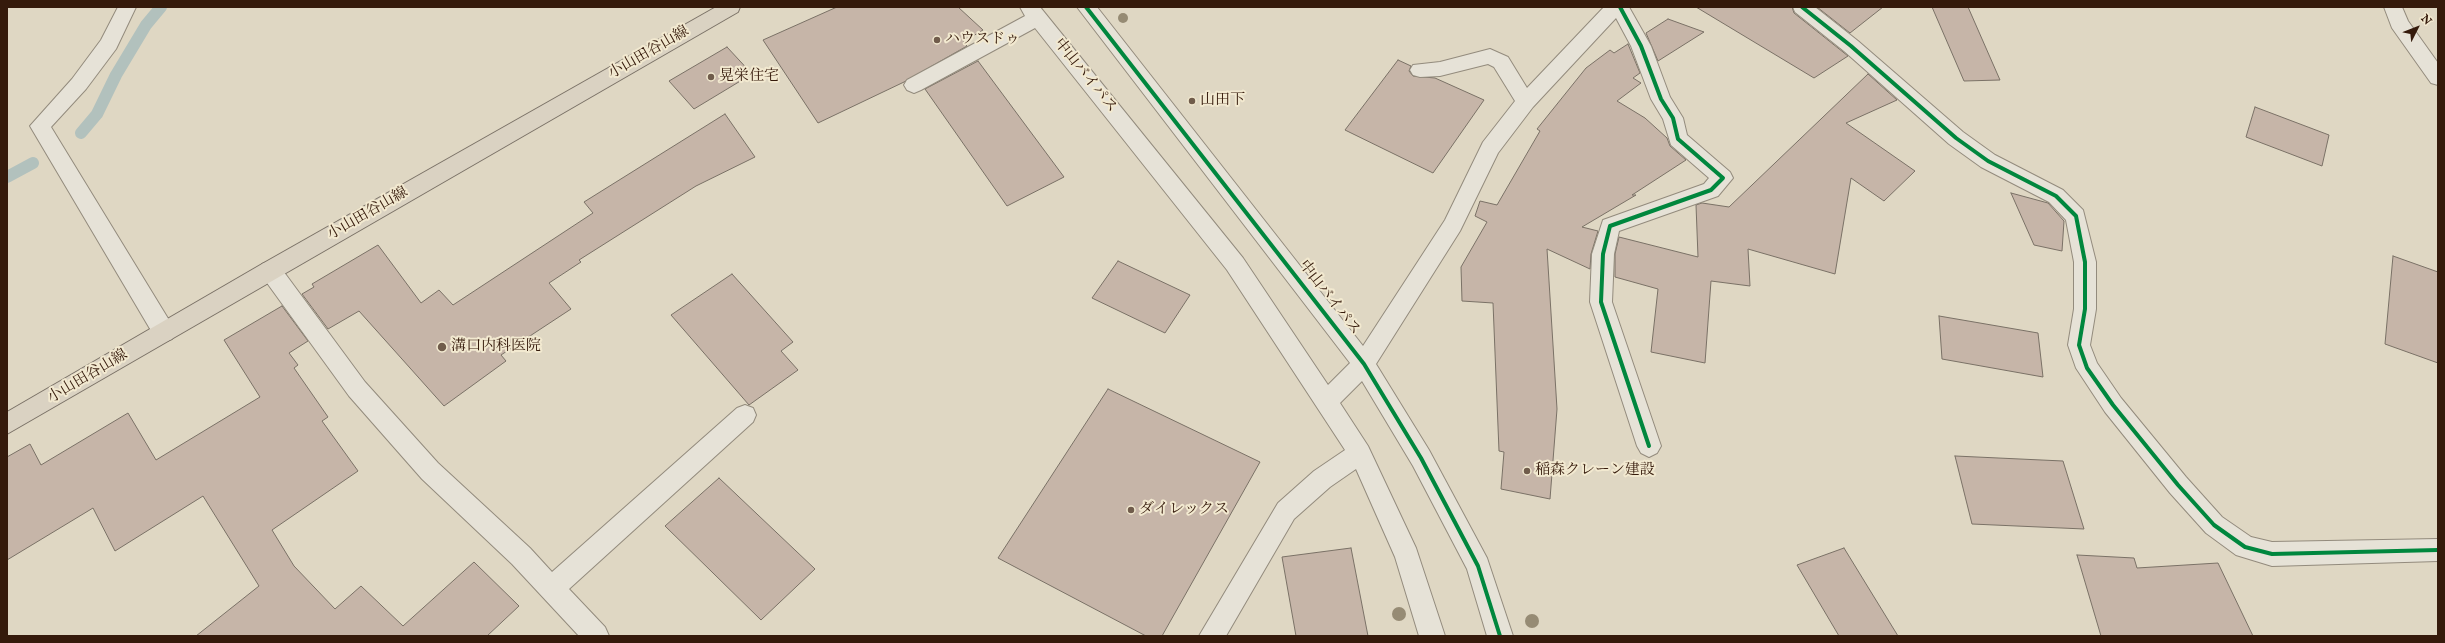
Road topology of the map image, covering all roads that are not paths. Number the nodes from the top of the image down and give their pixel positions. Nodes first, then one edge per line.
1 (127, 7) edge
2 (731, 7) edge
3 (1086, 7) edge
4 (1615, 7) edge
5 (1620, 7) edge
6 (1802, 7) edge
7 (2393, 7) edge
8 (1033, 12) edge
9 (1420, 70) dead end
10 (2438, 78) edge
11 (914, 85) dead end
12 (1526, 102) junction
13 (270, 270) junction
14 (164, 332) junction
15 (1364, 364) junction
16 (1326, 402) junction
17 (745, 415) dead end
18 (7, 424) edge
19 (1649, 446) dead end
20 (1360, 453) junction
21 (2438, 550) edge
22 (551, 589) junction
23 (596, 636) edge
24 (1212, 636) edge
25 (1432, 636) edge
26 (1500, 636) edge

1 - 14 street
2 - 13 main road, 小山田谷山線
3 - 15 street, 中山バイパス
4 - 12 street
5 - 19 street
6 - 21 street
7 - 10 street
8 - 11 street
8 - 16 street, 中山バイパス
9 - 12 street
12 - 15 street
13 - 14 main road, 小山田谷山線
13 - 22 street
14 - 18 main road, 小山田谷山線
15 - 16 street
15 - 26 street, 中山バイパス
16 - 20 street, 中山バイパス
17 - 22 street
20 - 24 street
20 - 25 street, 中山バイパス
22 - 23 street

